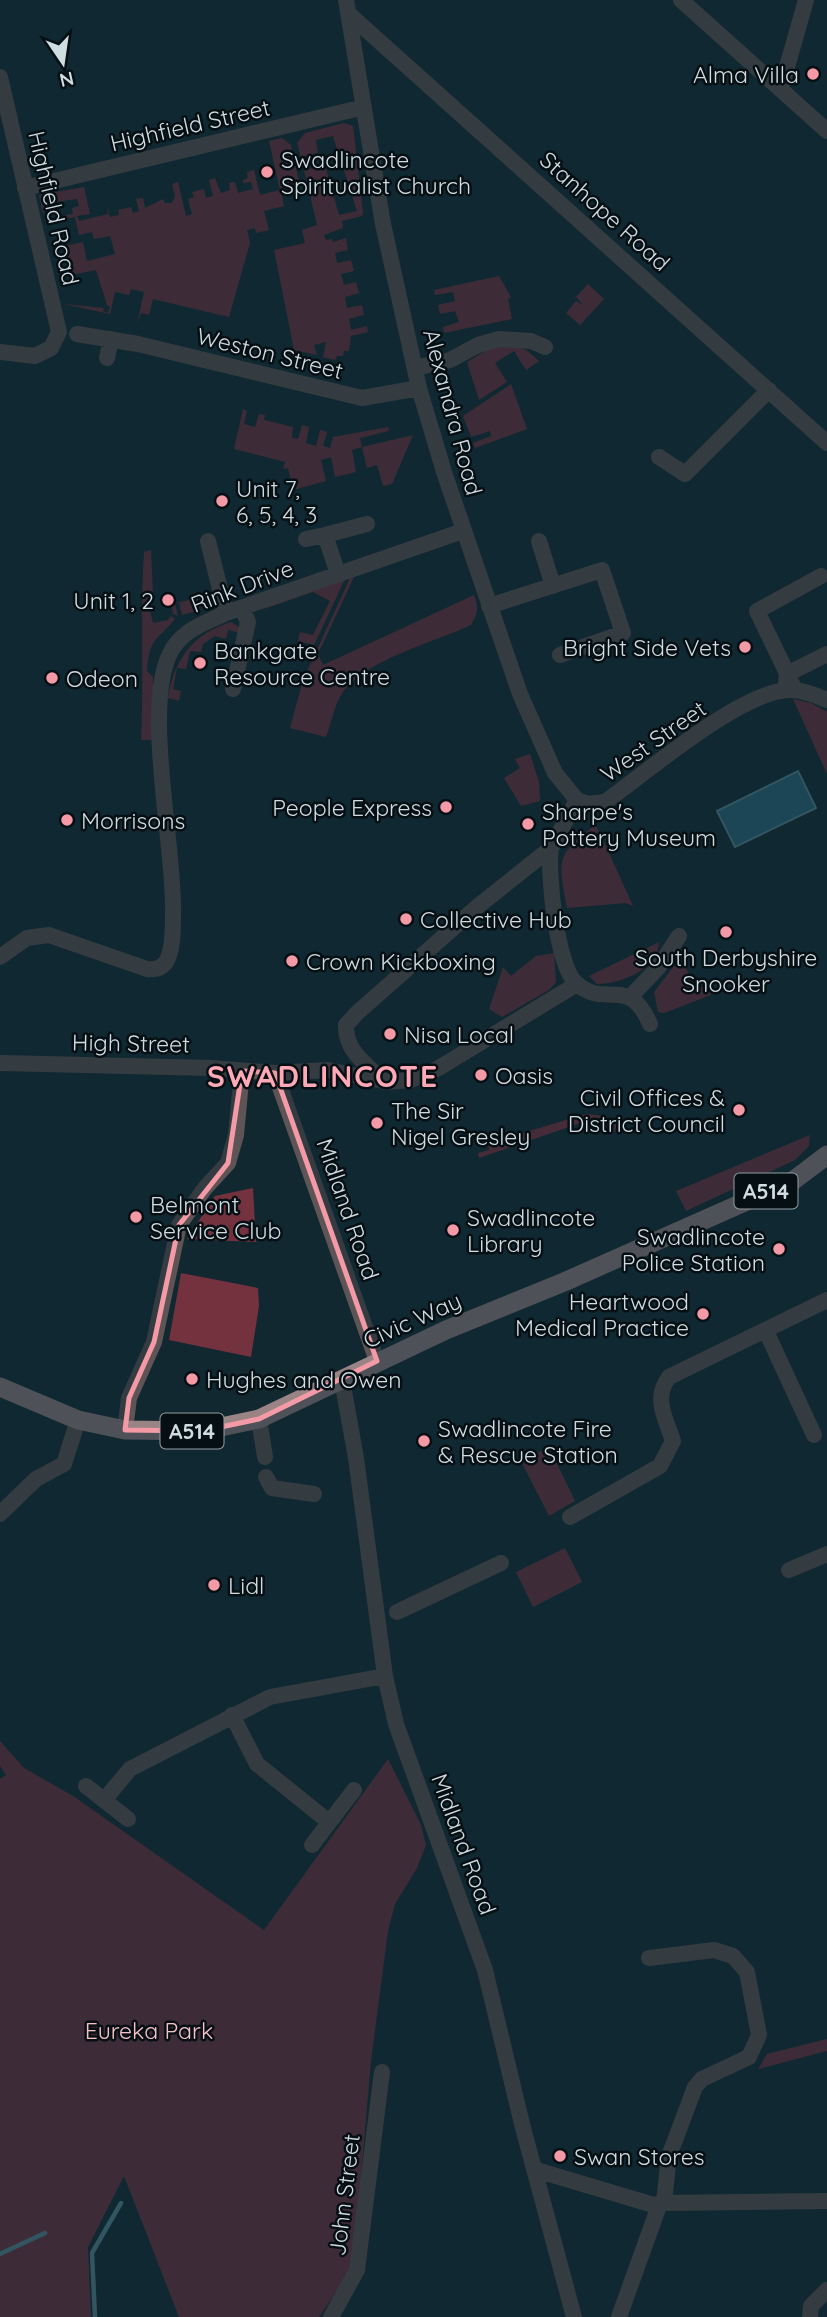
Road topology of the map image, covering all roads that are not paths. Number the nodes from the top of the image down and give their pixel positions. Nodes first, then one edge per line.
1 (681, 0) edge
2 (806, 0) edge
3 (348, 8) edge
4 (0, 77) edge
5 (781, 88) junction
6 (364, 107) junction
7 (827, 131) edge
8 (25, 188) junction
9 (77, 334) dead end
10 (111, 339) junction
11 (545, 347) dead end
12 (0, 352) edge
13 (107, 358) dead end
14 (415, 368) junction
15 (419, 388) junction
16 (769, 390) junction
17 (827, 443) edge
18 (659, 457) dead end
19 (367, 524) dead end
20 (463, 531) junction
21 (325, 535) junction
22 (306, 539) dead end
23 (208, 541) dead end
24 (539, 541) dead end
25 (338, 574) junction
26 (821, 576) dead end
27 (553, 586) junction
28 (489, 606) junction
29 (234, 611) junction
30 (827, 654) edge
31 (560, 655) dead end
32 (789, 685) junction
33 (233, 689) dead end
34 (827, 700) edge
35 (577, 800) junction
36 (551, 848) junction
37 (679, 936) dead end
38 (0, 957) edge
39 (577, 984) junction
40 (631, 996) junction
41 (650, 1024) dead end
42 (0, 1063) edge
43 (242, 1070) junction
44 (275, 1073) junction
45 (393, 1082) junction
46 (827, 1155) edge
47 (827, 1300) edge
48 (766, 1331) junction
49 (377, 1362) junction
50 (342, 1380) junction
51 (0, 1387) edge
52 (259, 1419) junction
53 (78, 1420) junction
54 (125, 1430) junction
55 (814, 1435) dead end
56 (265, 1457) dead end
57 (266, 1477) dead end
58 (314, 1494) dead end
59 (0, 1514) edge
60 (570, 1517) dead end
61 (827, 1554) edge
62 (501, 1563) dead end
63 (789, 1570) dead end
64 (397, 1612) dead end
65 (385, 1676) junction
66 (232, 1715) junction
67 (86, 1786) dead end
68 (354, 1790) dead end
69 (105, 1799) junction
70 (128, 1819) dead end
71 (329, 1822) junction
72 (312, 1845) dead end
73 (649, 1958) dead end
74 (382, 2072) dead end
75 (536, 2169) junction
76 (827, 2201) edge
77 (660, 2204) junction
78 (827, 2290) edge
79 (331, 2317) edge
80 (574, 2317) edge
81 (619, 2317) edge
82 (810, 2317) edge

1 - 5 street
2 - 5 street
3 - 6 street, Alexandra Road
3 - 16 street, Stanhope Road
4 - 8 street, Highfield Road
5 - 7 street
6 - 8 street, Highfield Street
6 - 14 street, Alexandra Road
8 - 12 street, Highfield Road
9 - 10 street, Weston Street
10 - 13 street
10 - 15 street, Weston Street
11 - 14 street
14 - 15 street, Alexandra Road
15 - 20 street, Alexandra Road
16 - 17 street, Stanhope Road
16 - 18 street
19 - 21 street
20 - 25 street, Rink Drive
20 - 28 street, Alexandra Road
21 - 22 street
21 - 25 street
23 - 29 street
24 - 27 street
25 - 29 street, Rink Drive
26 - 32 street
27 - 28 street
27 - 31 street
28 - 35 street, Alexandra Road
29 - 33 street
29 - 38 street, Rink Drive
30 - 32 street, West Street
32 - 34 street
32 - 35 street, West Street
35 - 36 street
36 - 39 street
36 - 45 street
37 - 40 street
39 - 40 street
39 - 45 street
40 - 41 street
42 - 43 street, High Street
43 - 44 street, High Street
43 - 54 street
44 - 45 street, High Street
44 - 49 street, Midland Road
46 - 49 main road, Civic Way / A514
47 - 48 street
48 - 55 street
48 - 60 street
49 - 50 main road, Civic Way / A514
50 - 52 main road, Civic Way / A514
50 - 65 street, Midland Road
51 - 53 main road, Civic Way / A514
52 - 54 main road, Civic Way / A514
52 - 56 street
53 - 54 main road, Civic Way / A514
53 - 59 street
57 - 58 street
61 - 63 street
62 - 64 street
65 - 66 street
65 - 75 street, Midland Road
66 - 69 street
66 - 71 street
67 - 69 street
68 - 71 street
69 - 70 street
71 - 72 street
73 - 77 street
74 - 79 street, John Street
75 - 77 street
75 - 80 street, Midland Road
76 - 77 street
77 - 81 street
78 - 82 street

